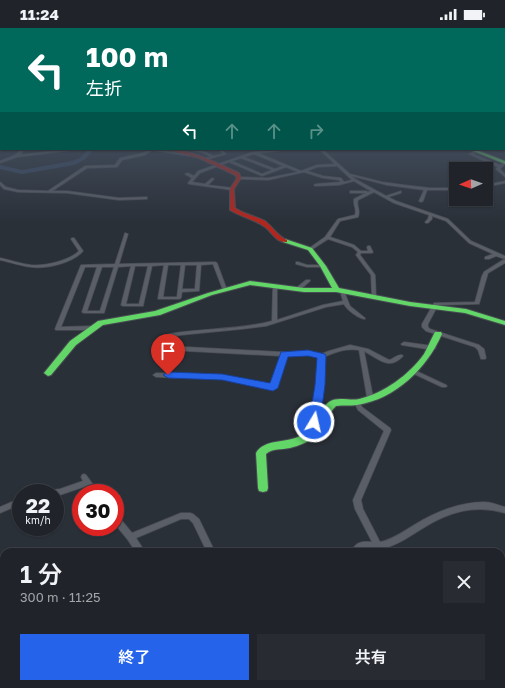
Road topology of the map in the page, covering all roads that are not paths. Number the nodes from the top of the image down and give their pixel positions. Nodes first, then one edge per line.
1 (120, 161) edge
2 (210, 161) edge
3 (212, 161) edge
4 (225, 161) edge
5 (229, 161) joint
6 (251, 161) edge
7 (273, 161) edge
8 (332, 161) edge
9 (503, 163) edge
10 (336, 165) junction
11 (286, 166) junction
12 (274, 170) junction
13 (202, 171) junction
14 (303, 171) junction
15 (187, 174) dead end
16 (210, 174) dead end
17 (348, 176) junction
18 (505, 176) edge
19 (194, 178) junction
20 (238, 178) junction
21 (212, 179) dead end
22 (354, 180) junction
23 (505, 182) edge
24 (0, 183) edge
25 (344, 183) junction
26 (499, 184) junction
27 (206, 185) junction
28 (316, 185) dead end
29 (493, 185) edge
30 (426, 188) junction
31 (232, 189) junction
32 (449, 189) edge
33 (505, 189) edge
34 (47, 192) junction
35 (351, 192) dead end
36 (371, 192) junction
37 (400, 192) dead end
38 (385, 197) junction
39 (146, 198) dead end
40 (379, 198) dead end
41 (410, 203) dead end
42 (403, 205) junction
43 (423, 212) junction
44 (443, 213) dead end
45 (431, 214) junction
46 (439, 217) junction
47 (427, 222) dead end
48 (126, 234) dead end
49 (328, 237) junction
50 (73, 239) dead end
51 (369, 247) dead end
52 (310, 249) junction
53 (360, 252) junction
54 (496, 254) junction
55 (487, 258) dead end
56 (505, 258) edge
57 (0, 259) edge
58 (505, 261) edge
59 (298, 263) dead end
60 (166, 264) junction
61 (183, 264) junction
62 (199, 264) junction
63 (133, 265) junction
64 (150, 265) junction
65 (100, 266) junction
66 (117, 266) junction
67 (307, 266) junction
68 (323, 266) junction
69 (303, 272) dead end
70 (308, 281) dead end
71 (275, 287) junction
72 (298, 289) junction
73 (225, 290) junction
74 (180, 291) junction
75 (339, 291) junction
76 (374, 296) junction
77 (345, 302) junction
78 (434, 307) junction
79 (362, 318) dead end
80 (274, 322) junction
81 (505, 323) edge
82 (93, 328) junction
83 (438, 334) junction
84 (404, 344) dead end
85 (433, 348) junction
86 (361, 349) junction
87 (284, 354) junction
88 (321, 356) junction
89 (400, 356) dead end
90 (483, 358) dead end
91 (412, 371) junction
92 (48, 373) dead end
93 (156, 375) dead end
94 (444, 386) dead end
95 (370, 397) junction
96 (357, 402) junction
97 (316, 431) junction
98 (77, 484) edge
99 (89, 484) edge
100 (263, 488) dead end
101 (12, 505) edge
102 (0, 510) edge
103 (505, 510) edge
104 (124, 529) edge
105 (131, 537) junction
106 (138, 548) edge
107 (209, 548) edge
108 (359, 548) edge
109 (374, 548) edge
110 (378, 548) edge
111 (380, 548) edge

1 - 34 street
2 - 13 street
3 - 20 street
4 - 5 street
5 - 12 street
6 - 12 street
7 - 11 street
8 - 10 street
9 - 18 street
10 - 14 street
10 - 17 street
11 - 12 street
11 - 14 street
13 - 16 street
13 - 19 street
14 - 20 street
14 - 25 street
15 - 19 street
17 - 22 street
17 - 30 street
19 - 27 street
20 - 31 street
21 - 27 street
22 - 25 street
22 - 36 street
23 - 26 street
24 - 34 street
25 - 28 street
26 - 29 street
26 - 33 street
27 - 31 street
30 - 32 street
30 - 43 street
31 - 52 street
34 - 39 street
35 - 36 street
36 - 38 street
36 - 49 street
37 - 38 street
38 - 40 street
38 - 42 street
41 - 42 street
42 - 43 street
43 - 45 street
44 - 46 street
45 - 46 street
45 - 47 street
46 - 54 street
48 - 66 street
49 - 52 street
49 - 53 street
50 - 57 street
51 - 53 street
52 - 68 street
53 - 76 street
54 - 55 street
54 - 56 street
58 - 78 street
59 - 67 street
60 - 61 street
60 - 64 street
60 - 74 street
61 - 62 street
61 - 74 street
62 - 73 street
62 - 74 street
63 - 64 street
63 - 64 street
63 - 66 street
65 - 66 street
65 - 66 street
65 - 82 street
67 - 68 street
67 - 69 street
68 - 75 street
70 - 72 street
71 - 72 street
71 - 73 street
71 - 80 street
72 - 75 street
73 - 82 street
75 - 76 street
75 - 77 street
76 - 78 street
77 - 79 street
77 - 80 street
78 - 81 street
78 - 83 street
80 - 87 street
82 - 92 street
83 - 85 street
83 - 90 street
84 - 85 street
85 - 91 street
86 - 88 street
86 - 89 street
86 - 95 street
87 - 88 street
87 - 93 street
88 - 97 street
91 - 94 street
91 - 95 street
95 - 96 street
96 - 97 street
96 - 110 street
97 - 100 street
98 - 99 street
101 - 102 street
103 - 111 street
104 - 105 street
105 - 106 street
105 - 107 street
108 - 109 street

